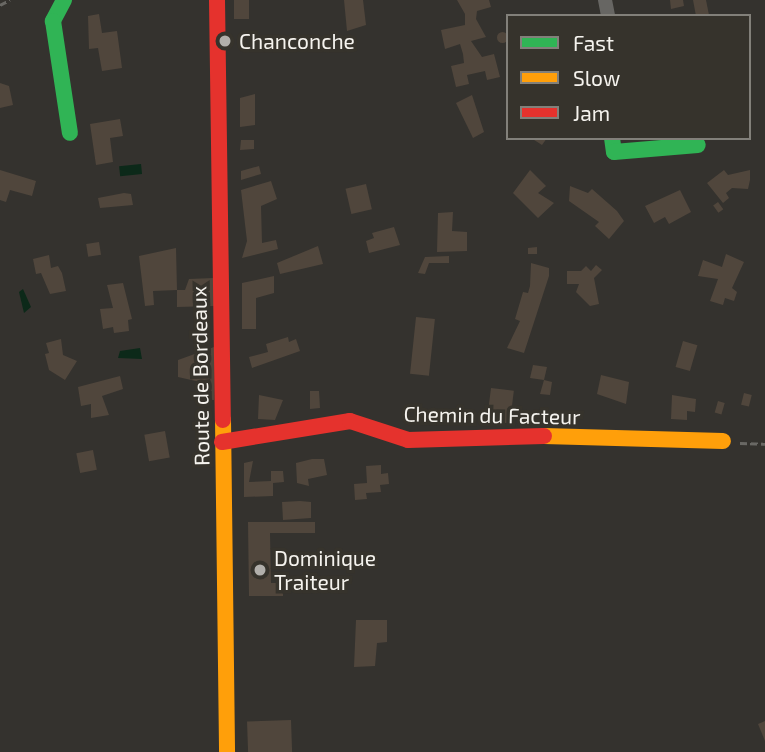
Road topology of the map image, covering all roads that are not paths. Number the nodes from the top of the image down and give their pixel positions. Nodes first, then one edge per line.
1 (64, 0) edge
2 (217, 0) edge
3 (70, 133) dead end
4 (612, 140) edge
5 (698, 145) dead end
6 (222, 442) junction
7 (723, 442) road end
8 (227, 752) edge

1 - 3 main road
2 - 6 main road, Route de Bordeaux
4 - 5 main road
6 - 7 main road, Chemin du Facteur
6 - 8 main road, Route de Bordeaux

